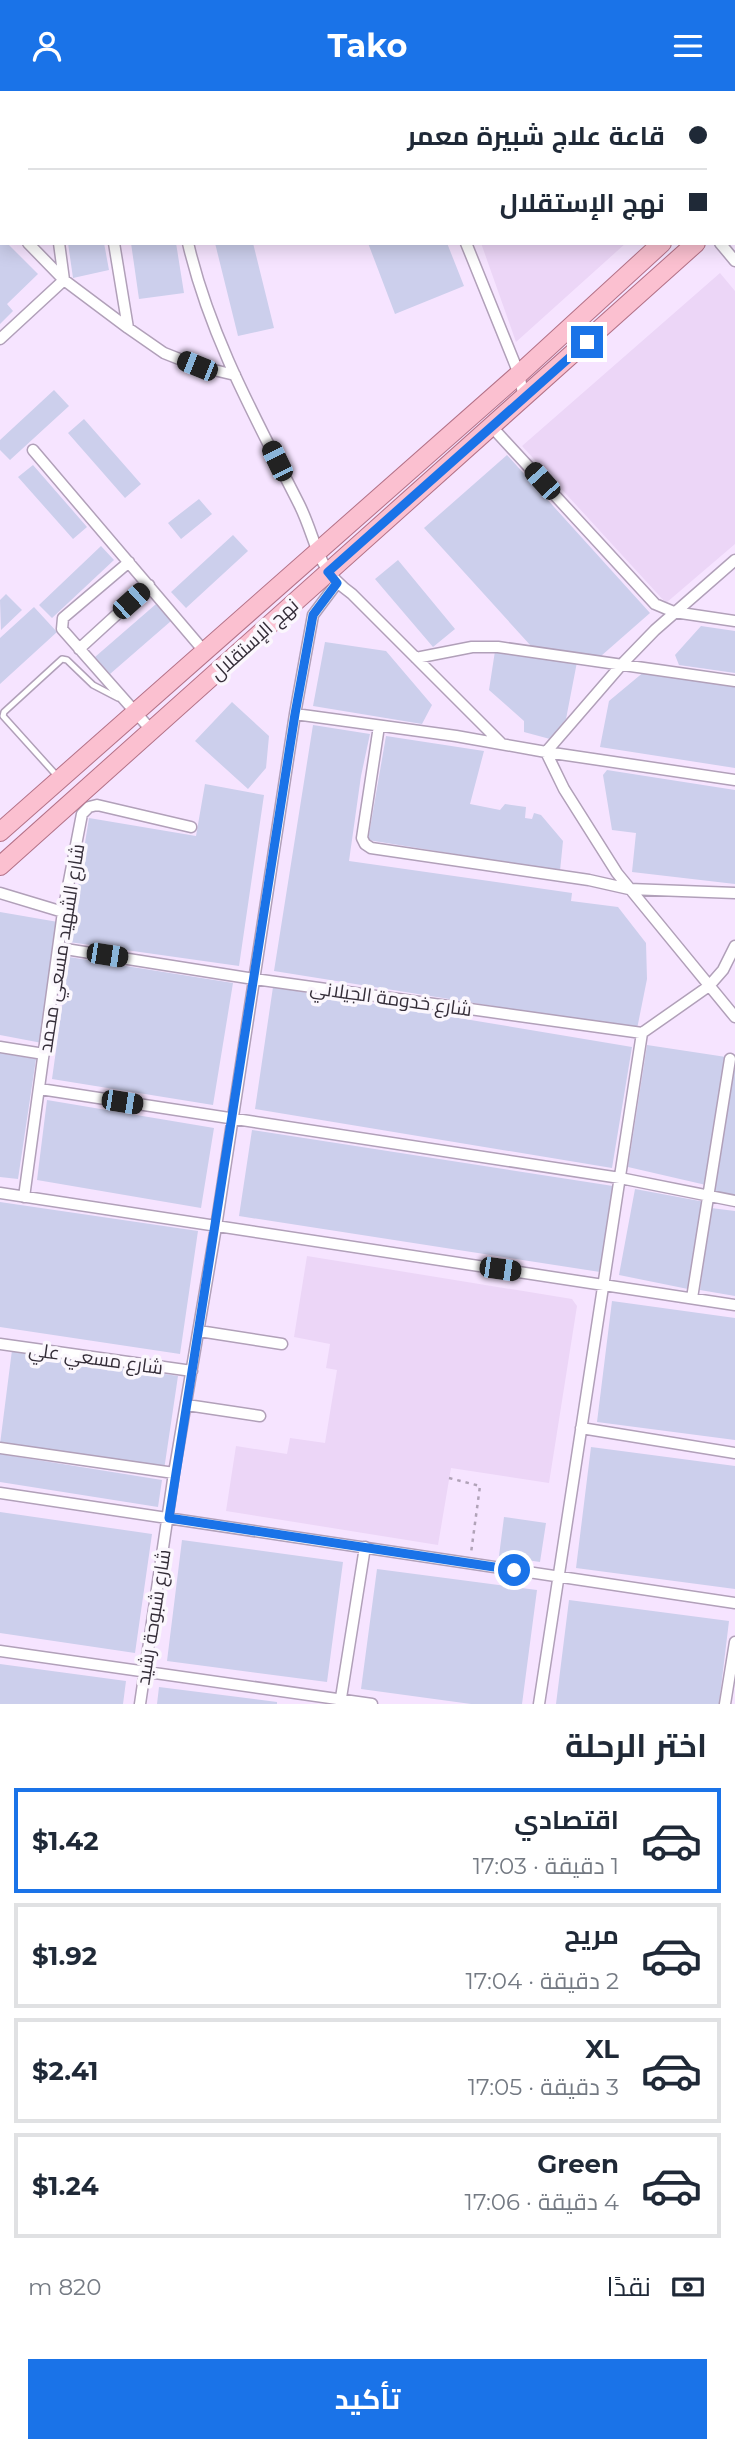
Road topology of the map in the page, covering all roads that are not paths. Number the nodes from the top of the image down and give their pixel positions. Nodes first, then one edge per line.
1 (30, 245) edge
2 (59, 245) edge
3 (114, 245) edge
4 (189, 245) edge
5 (467, 245) edge
6 (660, 245) edge
7 (694, 245) edge
8 (722, 245) edge
9 (735, 261) edge
10 (64, 279) junction
11 (128, 328) junction
12 (0, 339) edge
13 (519, 373) junction
14 (235, 375) junction
15 (524, 398) junction
16 (492, 427) junction
17 (33, 450) dead end
18 (316, 552) junction
19 (735, 560) edge
20 (129, 562) junction
21 (332, 577) junction
22 (149, 585) junction
23 (674, 613) junction
24 (735, 621) edge
25 (79, 649) junction
26 (204, 651) junction
27 (416, 658) junction
28 (623, 663) junction
29 (735, 681) edge
30 (130, 706) junction
31 (295, 714) junction
32 (379, 726) junction
33 (152, 731) junction
34 (501, 743) junction
35 (546, 752) junction
36 (59, 779) junction
37 (735, 779) edge
38 (191, 827) dead end
39 (0, 832) edge
40 (0, 866) edge
41 (629, 889) junction
42 (0, 894) edge
43 (735, 894) edge
44 (64, 912) junction
45 (735, 946) edge
46 (59, 948) junction
47 (254, 979) junction
48 (709, 986) junction
49 (735, 1017) edge
50 (642, 1034) junction
51 (0, 1047) edge
52 (44, 1053) junction
53 (730, 1059) dead end
54 (40, 1089) junction
55 (233, 1119) junction
56 (620, 1178) junction
57 (0, 1193) edge
58 (708, 1196) junction
59 (24, 1197) junction
60 (735, 1201) edge
61 (216, 1227) junction
62 (603, 1284) junction
63 (692, 1298) junction
64 (735, 1305) edge
65 (199, 1331) junction
66 (0, 1343) edge
67 (282, 1344) dead end
68 (192, 1371) junction
69 (187, 1405) junction
70 (260, 1416) dead end
71 (581, 1427) junction
72 (0, 1448) edge
73 (735, 1453) edge
74 (174, 1473) junction
75 (0, 1493) edge
76 (169, 1518) junction
77 (365, 1547) junction
78 (558, 1577) junction
79 (735, 1603) edge
80 (735, 1642) edge
81 (0, 1651) edge
82 (145, 1672) junction
83 (340, 1702) edge
84 (140, 1704) edge
85 (372, 1704) edge
86 (539, 1704) edge
87 (725, 1704) edge

1 - 10 street
2 - 10 street
3 - 11 street
4 - 14 street
5 - 13 street
6 - 13 main road, نهج الإستقلال
7 - 15 main road, نهج الإستقلال
8 - 9 street
10 - 11 street
10 - 12 street
11 - 14 street
13 - 15 street
13 - 18 main road, نهج الإستقلال
14 - 18 street
15 - 16 main road, نهج الإستقلال
16 - 21 main road, نهج الإستقلال
16 - 23 street
17 - 20 street
18 - 21 street
18 - 26 main road, نهج الإستقلال
19 - 23 street
20 - 22 street
20 - 25 street
21 - 27 street
21 - 31 street, شارع شبوحة رشيد
21 - 33 main road, نهج الإستقلال
22 - 25 street
22 - 26 street
23 - 24 street
23 - 28 street
25 - 30 street
26 - 30 main road, نهج الإستقلال
27 - 28 street
27 - 34 street
28 - 29 street
28 - 35 street
30 - 33 street
30 - 36 main road, نهج الإستقلال
30 - 36 lane
31 - 32 street
31 - 47 street, شارع شبوحة رشيد
32 - 34 street
32 - 41 street
33 - 40 main road, نهج الإستقلال
34 - 35 street
35 - 37 street
35 - 41 street
36 - 39 main road, نهج الإستقلال
38 - 44 street, شارع الشهيد مسعي محمد
41 - 43 street
41 - 48 street
42 - 44 street
44 - 46 street, شارع الشهيد مسعي محمد
45 - 48 street
46 - 47 street, شارع خدومة الجيلاني
46 - 52 street, شارع الشهيد مسعي محمد
47 - 50 street, شارع خدومة الجيلاني
47 - 55 street, شارع شبوحة رشيد
48 - 49 street
48 - 50 street
50 - 56 street
51 - 52 street
52 - 54 street, شارع الشهيد مسعي محمد
53 - 58 street
54 - 55 street
54 - 59 street, شارع الشهيد مسعي محمد
55 - 56 street
55 - 61 street, شارع شبوحة رشيد
56 - 58 street
56 - 62 street
57 - 59 street
58 - 60 street
58 - 63 street
59 - 61 street
61 - 62 street
61 - 65 street, شارع شبوحة رشيد
62 - 63 street
62 - 71 street
63 - 64 street
65 - 67 street
65 - 68 street, شارع شبوحة رشيد
66 - 68 street, شارع مسعي علي
68 - 69 street, شارع شبوحة رشيد
69 - 70 street
69 - 74 street, شارع شبوحة رشيد
71 - 73 street
71 - 78 street
72 - 74 street
74 - 76 street, شارع شبوحة رشيد
75 - 76 street
76 - 77 street
76 - 82 street, شارع شبوحة رشيد
77 - 78 street
77 - 83 street
78 - 79 street
78 - 86 street
80 - 87 street
81 - 82 street
82 - 83 street
82 - 84 street, شارع شبوحة رشيد
83 - 85 street

